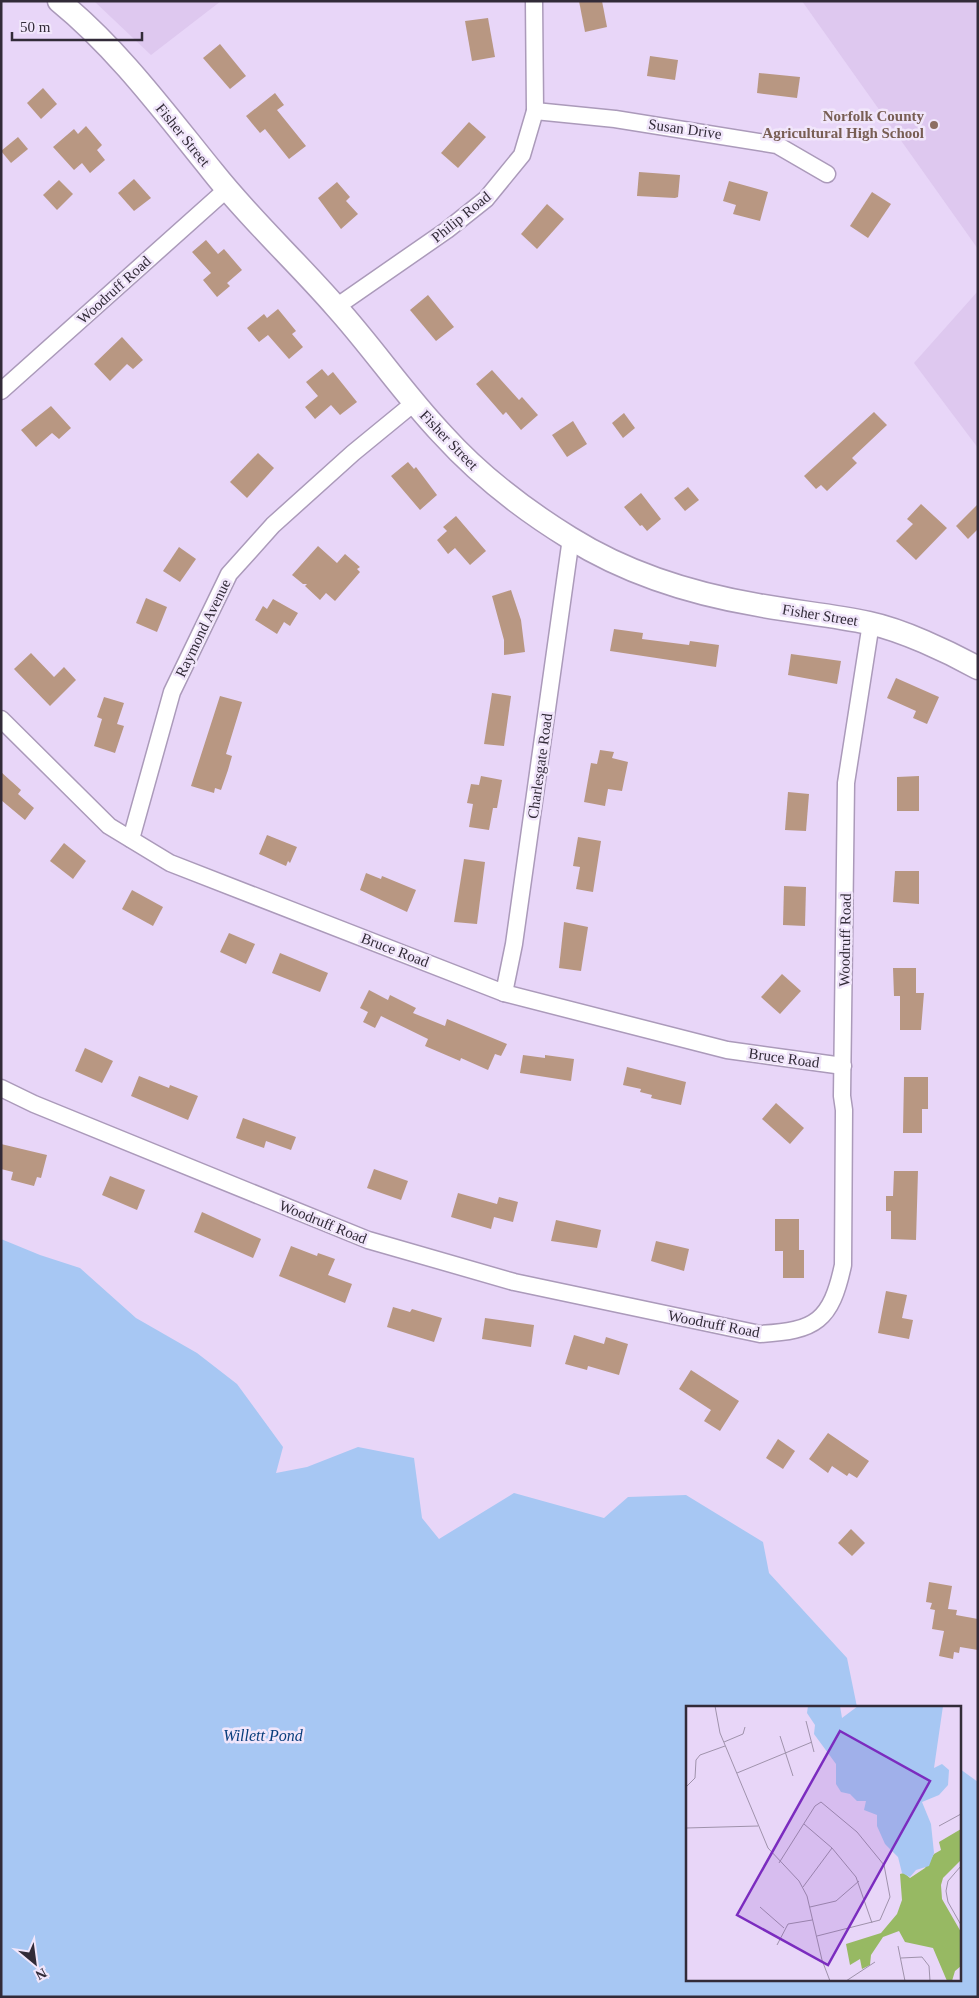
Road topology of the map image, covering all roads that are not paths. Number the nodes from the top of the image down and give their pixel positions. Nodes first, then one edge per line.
1 (59, 1) edge
2 (534, 1) edge
3 (536, 111) junction
4 (827, 174) dead end
5 (227, 189) junction
6 (336, 307) junction
7 (1, 391) edge
8 (414, 403) junction
9 (570, 538) junction
10 (872, 623) junction
11 (978, 668) edge
12 (1, 719) edge
13 (131, 839) junction
14 (504, 992) junction
15 (843, 1066) junction
16 (1, 1088) edge

1 - 5 main road, Fisher Street
2 - 3 street, Philip Road
3 - 4 street, Susan Drive
3 - 6 street, Philip Road
5 - 6 main road, Fisher Street
5 - 7 street, Woodruff Road
6 - 8 main road, Fisher Street
8 - 9 main road, Fisher Street
8 - 13 street, Raymond Avenue
9 - 10 main road, Fisher Street
9 - 14 street, Charlesgate Road
10 - 11 main road, Fisher Street
10 - 15 street, Woodruff Road
12 - 13 street, Bruce Road
13 - 14 street, Bruce Road
14 - 15 street, Bruce Road
15 - 16 street, Woodruff Road

